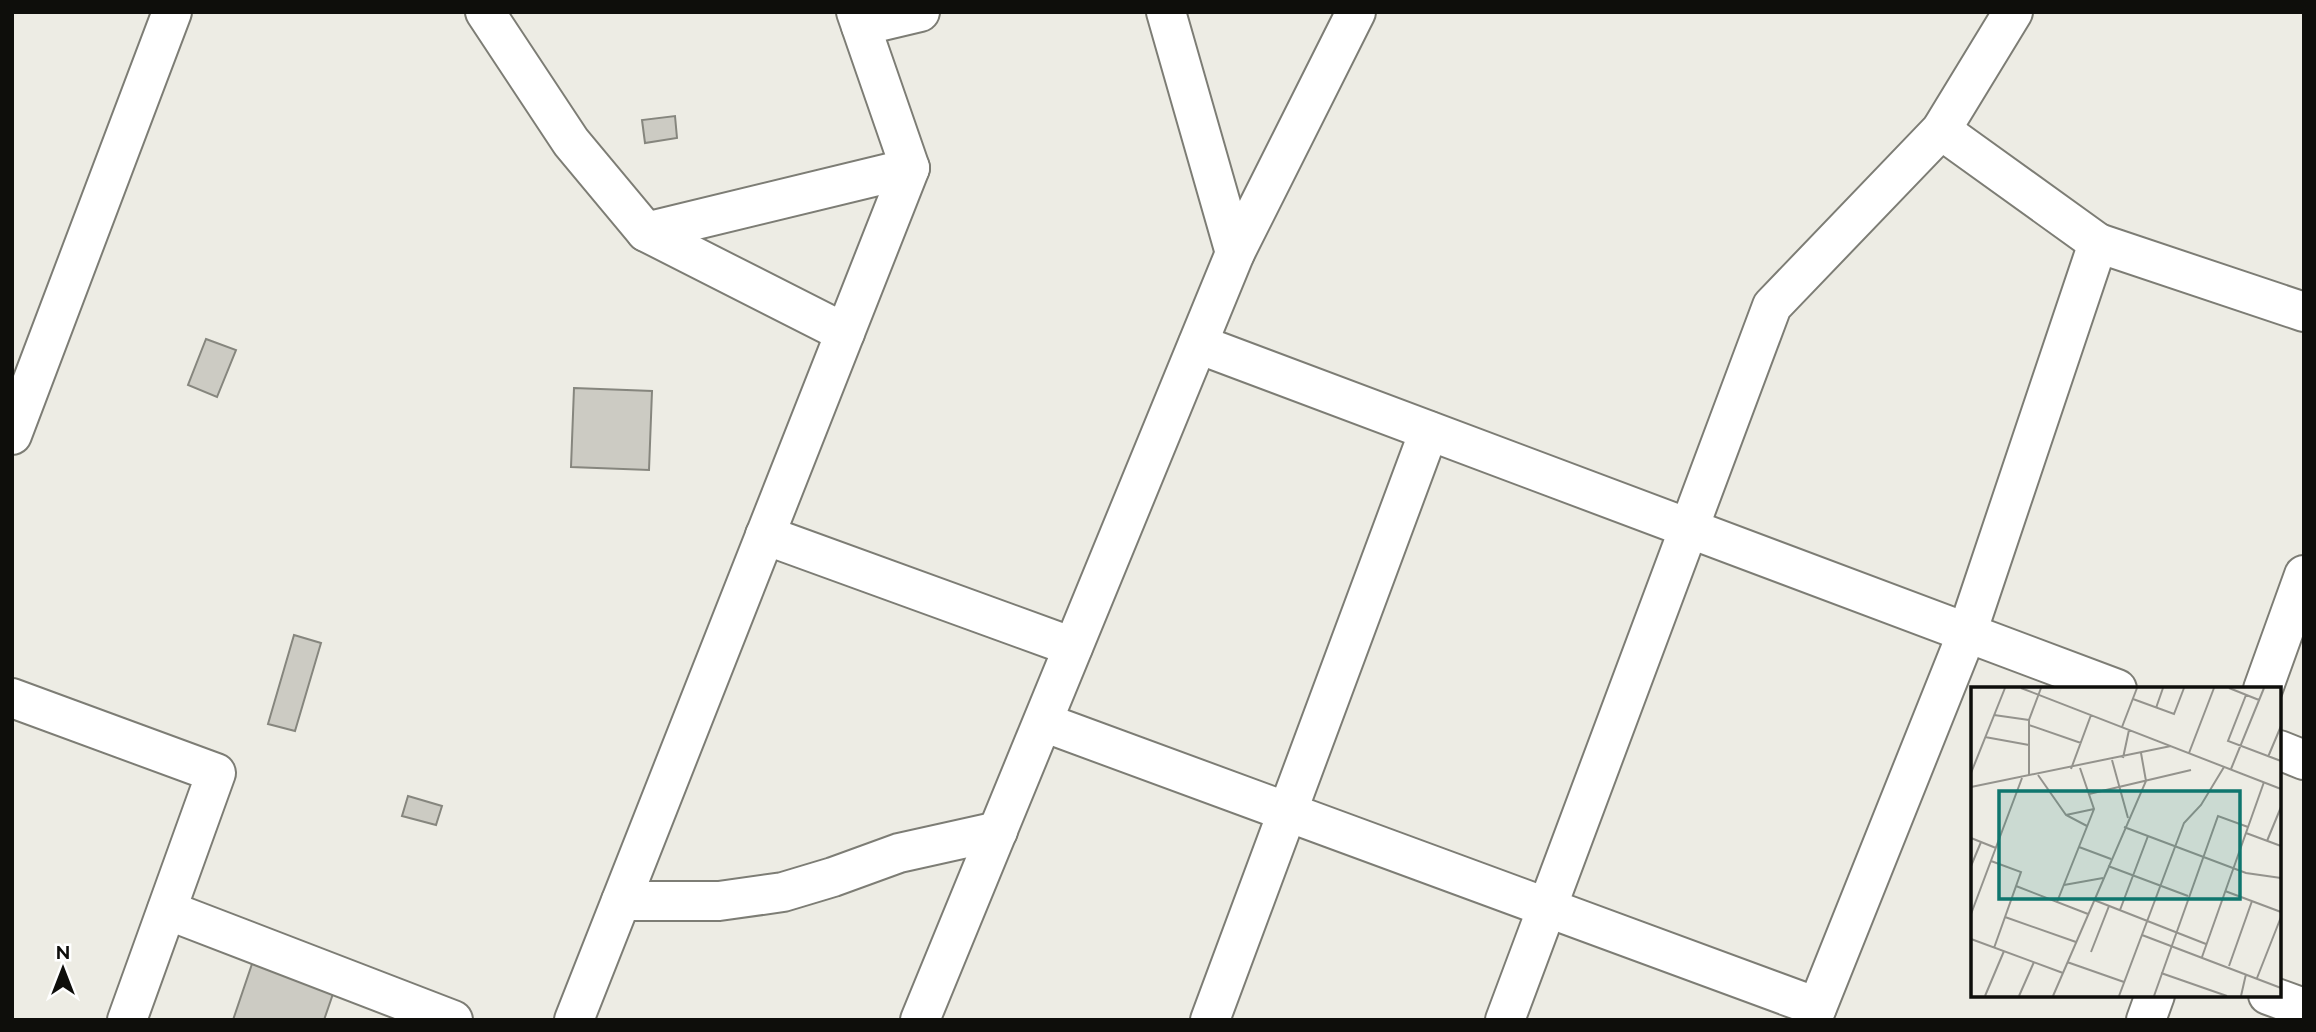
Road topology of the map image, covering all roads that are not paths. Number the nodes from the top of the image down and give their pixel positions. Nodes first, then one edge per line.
1 (172, 12) edge
2 (485, 12) edge
3 (920, 12) edge
4 (1166, 12) edge
5 (1356, 12) edge
6 (2012, 12) edge
7 (859, 19) edge
8 (1941, 130) junction
9 (910, 168) junction
10 (646, 232) junction
11 (2098, 243) junction
12 (1235, 253) junction
13 (2304, 312) edge
14 (845, 333) junction
15 (1198, 344) junction
16 (1429, 431) junction
17 (12, 435) edge
18 (1689, 528) junction
19 (765, 535) junction
20 (2304, 575) edge
21 (1967, 633) junction
22 (1073, 647) junction
23 (2112, 687) edge
24 (2264, 687) edge
25 (12, 698) edge
26 (1042, 722) junction
27 (2281, 751) edge
28 (2304, 760) edge
29 (1287, 812) junction
30 (998, 831) junction
31 (621, 901) junction
32 (1547, 908) junction
33 (167, 910) junction
34 (2154, 997) edge
35 (2273, 997) edge
36 (2304, 1009) edge
37 (1814, 1013) edge
38 (127, 1020) edge
39 (453, 1020) edge
40 (574, 1020) edge
41 (920, 1020) edge
42 (1210, 1020) edge
43 (1505, 1020) edge
44 (2146, 1020) edge

1 - 17 street
2 - 10 street
3 - 7 street
4 - 12 street
5 - 12 street
6 - 8 street
7 - 9 street
8 - 11 street
8 - 18 street
9 - 10 street
9 - 14 street
10 - 14 street
11 - 13 street
11 - 21 street
12 - 15 street
14 - 19 street
15 - 16 street
15 - 22 street
16 - 18 street
16 - 29 street
18 - 21 street
18 - 32 street
19 - 22 street
19 - 31 street
20 - 24 street
21 - 23 street
21 - 37 street
22 - 26 street
25 - 33 street
26 - 29 street
26 - 30 street
27 - 28 street
29 - 32 street
29 - 42 street
30 - 31 street
30 - 41 street
31 - 40 street
32 - 37 street
32 - 43 street
33 - 38 street
33 - 39 street
34 - 44 street
35 - 36 street

